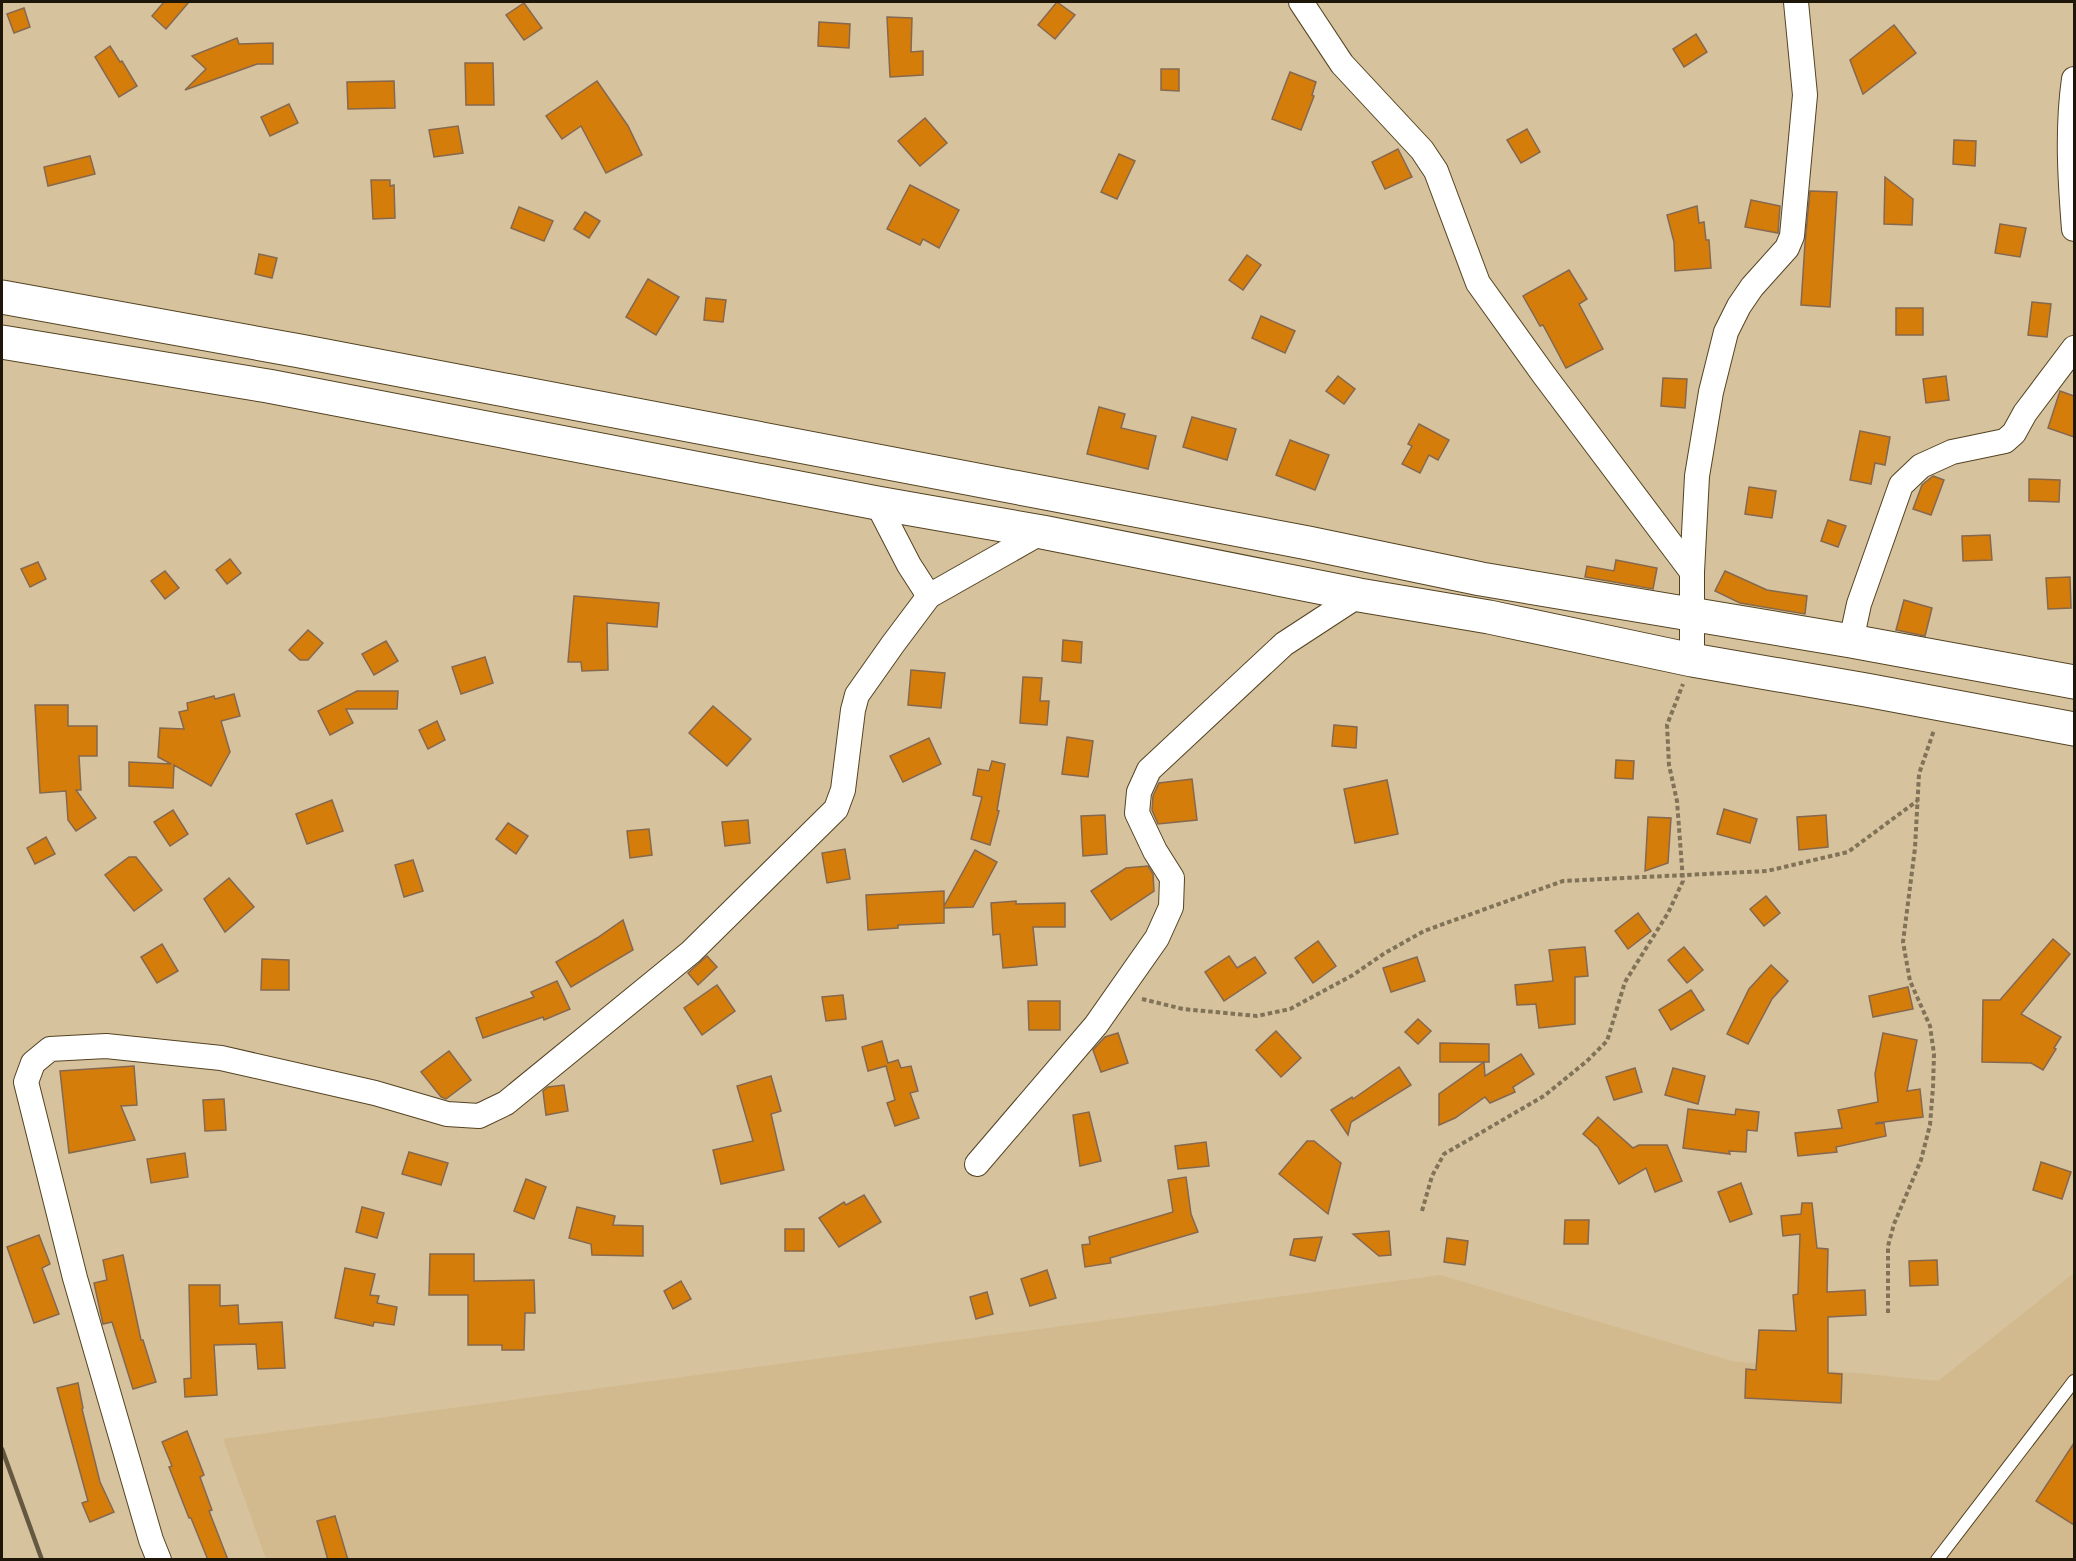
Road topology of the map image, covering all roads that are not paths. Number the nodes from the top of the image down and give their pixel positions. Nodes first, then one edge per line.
1 (1301, 2) edge
2 (1796, 2) edge
3 (2074, 79) edge
4 (2074, 229) edge
5 (2, 297) edge
6 (2, 342) edge
7 (2074, 348) edge
8 (877, 503) junction
9 (1042, 532) junction
10 (1692, 572) junction
11 (1359, 595) junction
12 (928, 596) junction
13 (1692, 615) junction
14 (1851, 641) junction
15 (1692, 660) junction
16 (2074, 681) edge
17 (2074, 729) edge
18 (978, 1164) dead end
19 (2074, 1381) edge
20 (159, 1560) edge
21 (1937, 1560) edge

1 - 10 street
2 - 10 street
3 - 4 street
5 - 13 highway
6 - 8 highway
7 - 14 street
8 - 9 highway
8 - 12 street
9 - 11 highway
9 - 12 street
10 - 13 street
11 - 15 highway
11 - 18 street
12 - 20 street
13 - 14 highway
13 - 15 street
14 - 16 highway
15 - 17 highway
19 - 21 lane

